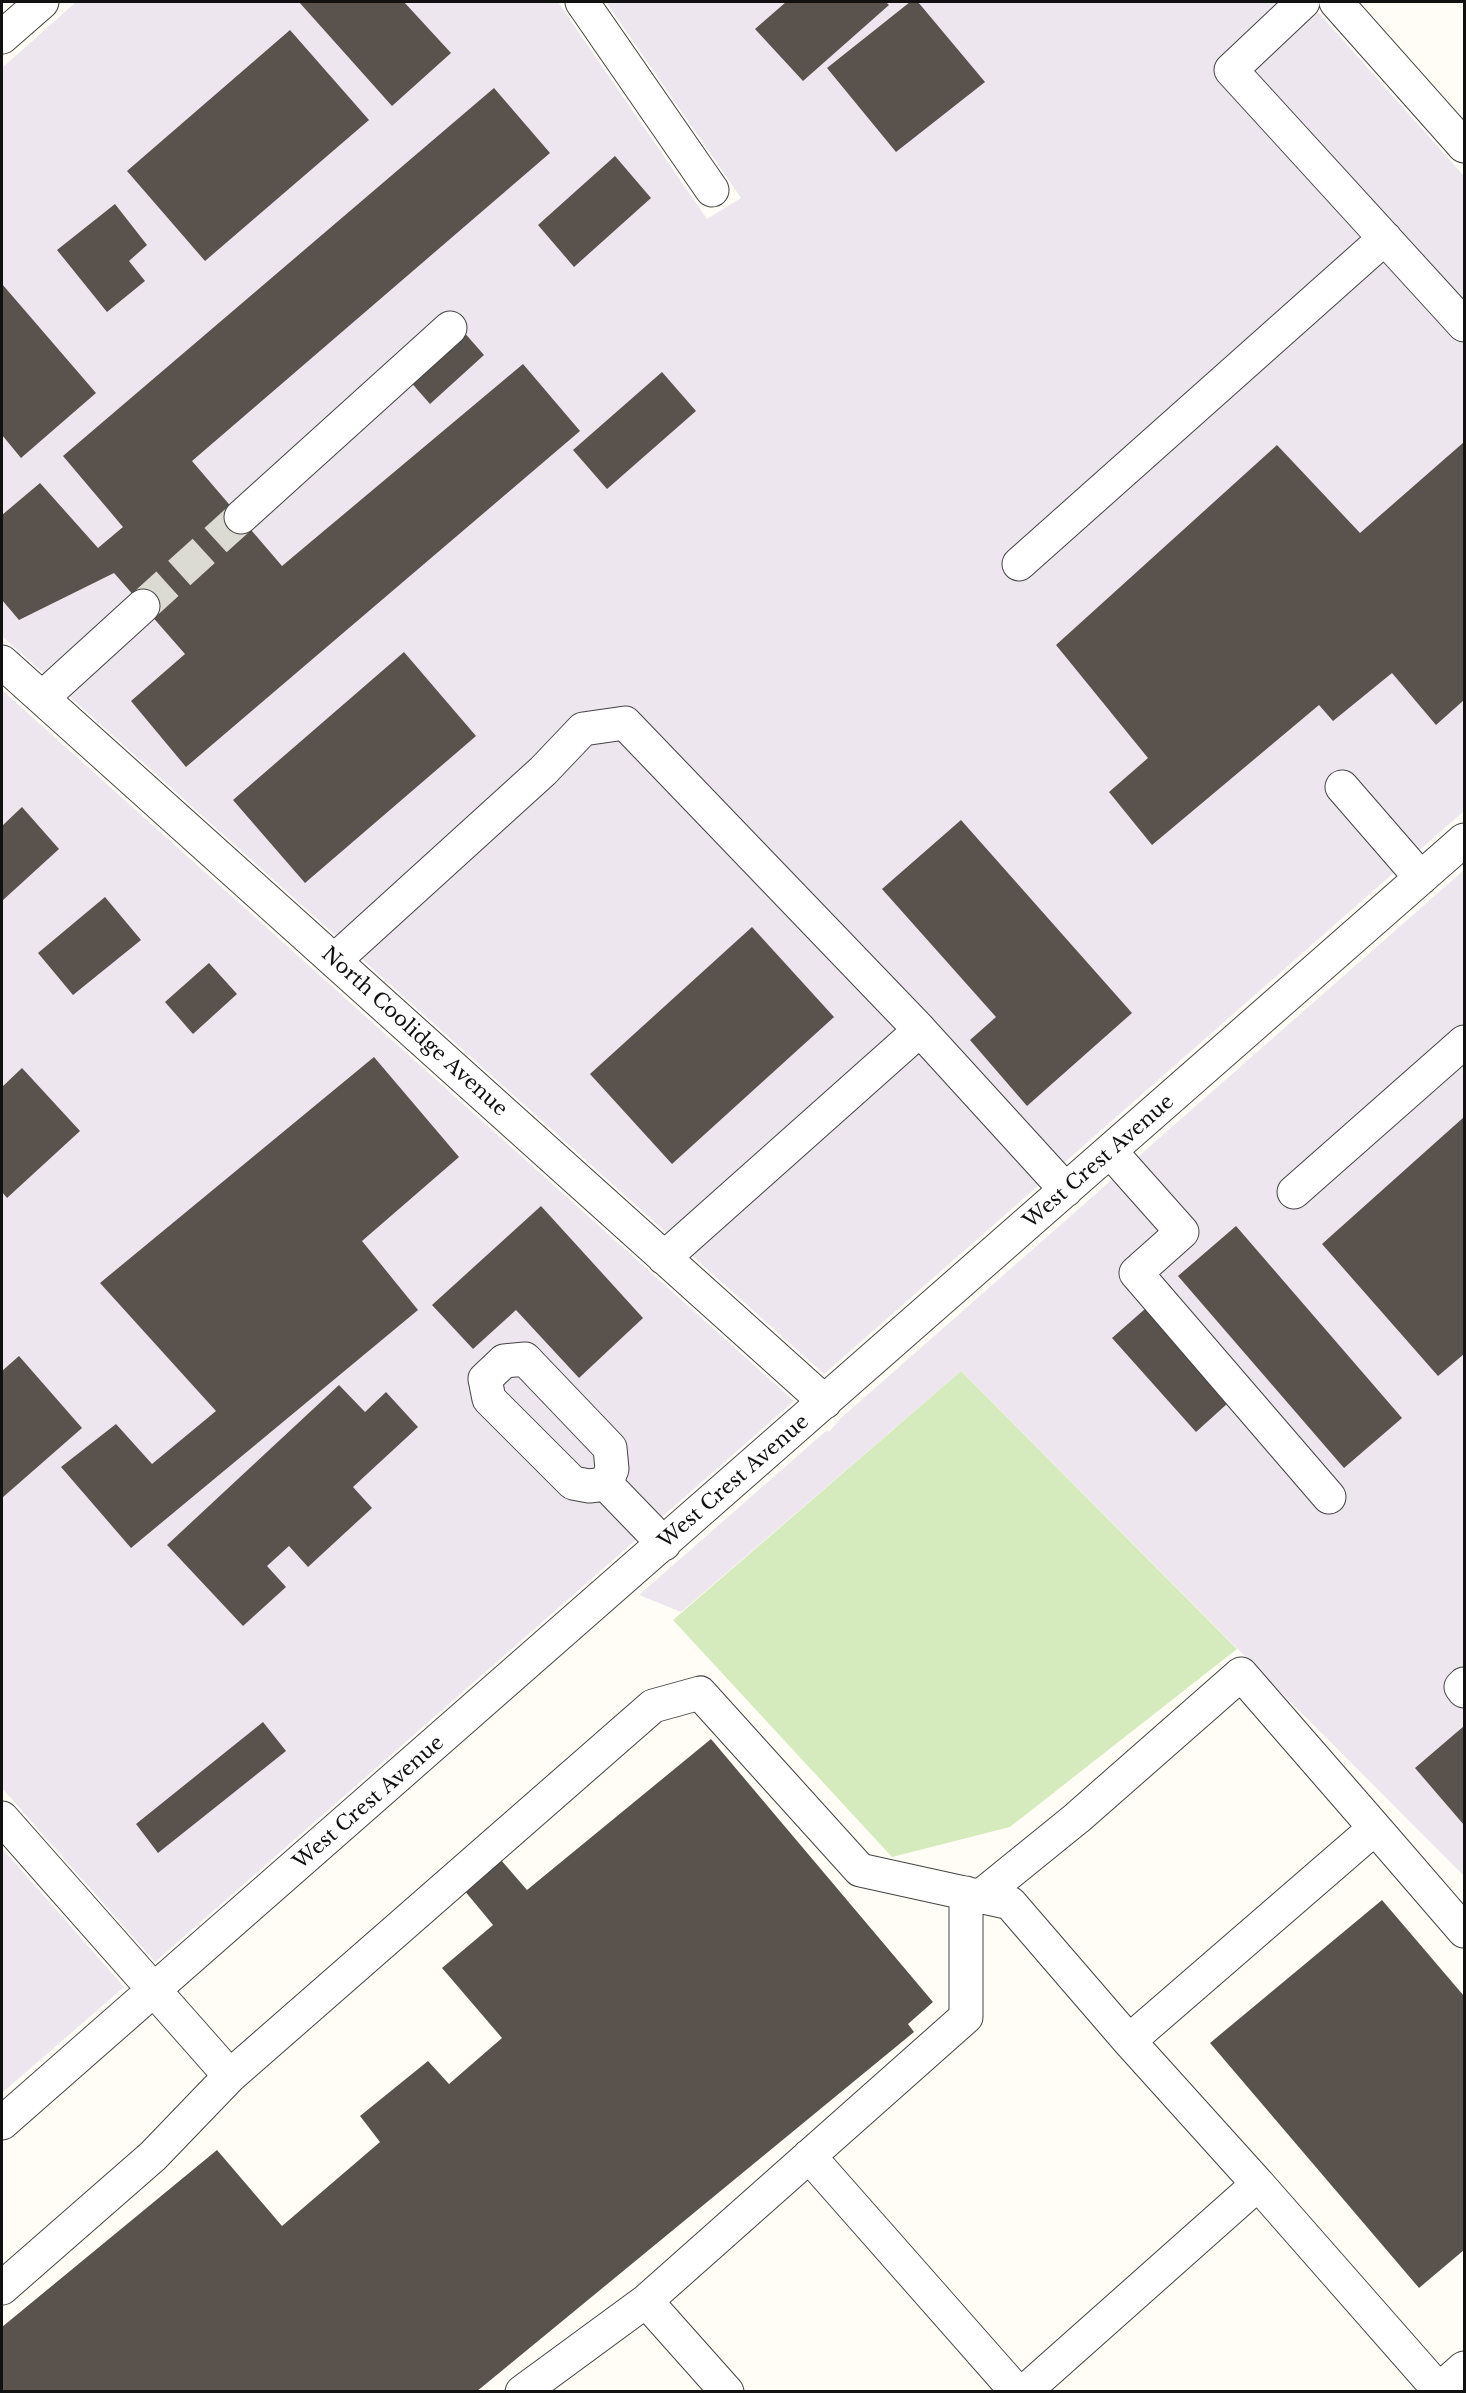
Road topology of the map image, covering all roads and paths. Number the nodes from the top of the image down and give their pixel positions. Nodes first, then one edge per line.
1 (42, 2) edge
2 (582, 2) edge
3 (1303, 2) edge
4 (1336, 2) edge
5 (2, 38) edge
6 (1464, 146) edge
7 (712, 190) dead end
8 (1385, 238) junction
9 (1464, 325) edge
10 (450, 328) dead end
11 (241, 517) tunnel mouth
12 (1018, 564) dead end
13 (143, 606) tunnel mouth
14 (2, 662) edge
15 (42, 698) junction
16 (1342, 787) dead end
17 (1464, 840) edge
18 (1422, 878) junction
19 (335, 960) junction
20 (920, 1030) junction
21 (1464, 1042) edge
22 (1110, 1151) junction
23 (1066, 1190) junction
24 (1294, 1192) dead end
25 (664, 1258) junction
26 (825, 1402) junction
27 (606, 1484) dead end
28 (1329, 1497) dead end
29 (664, 1544) junction
30 (1464, 1684) edge
31 (1464, 1691) edge
32 (2, 1818) edge
33 (1375, 1828) junction
34 (974, 1894) junction
35 (1464, 1931) edge
36 (154, 1991) junction
37 (1129, 2041) junction
38 (230, 2076) junction
39 (2, 2123) edge
40 (809, 2156) junction
41 (1258, 2184) junction
42 (2, 2288) edge
43 (646, 2301) junction
44 (1464, 2368) edge
45 (522, 2391) edge
46 (727, 2391) edge
47 (1017, 2391) edge
48 (1024, 2391) edge
49 (1439, 2391) edge

1 - 5 street
2 - 7 street
3 - 8 street
4 - 6 street
8 - 9 street
8 - 12 street
10 - 11 street
13 - 15 street
14 - 15 street, North Coolidge Avenue
15 - 19 street, North Coolidge Avenue
16 - 18 street
17 - 18 street, West Crest Avenue
18 - 22 street, West Crest Avenue
19 - 20 street
19 - 25 street, North Coolidge Avenue
20 - 23 street
20 - 25 street
21 - 24 street
22 - 23 street, West Crest Avenue
22 - 28 street
23 - 26 street, West Crest Avenue
25 - 26 street, North Coolidge Avenue
26 - 29 street, West Crest Avenue
27 - 29 street
29 - 36 street, West Crest Avenue
30 - 31 street
32 - 36 street
33 - 34 street
33 - 35 street
33 - 37 street
34 - 37 street
34 - 38 street
34 - 40 street
36 - 38 street
36 - 39 street, West Crest Avenue
37 - 41 street
38 - 42 street
40 - 43 street
40 - 47 street
41 - 48 street
41 - 49 street
43 - 45 street
43 - 46 street
44 - 49 street

